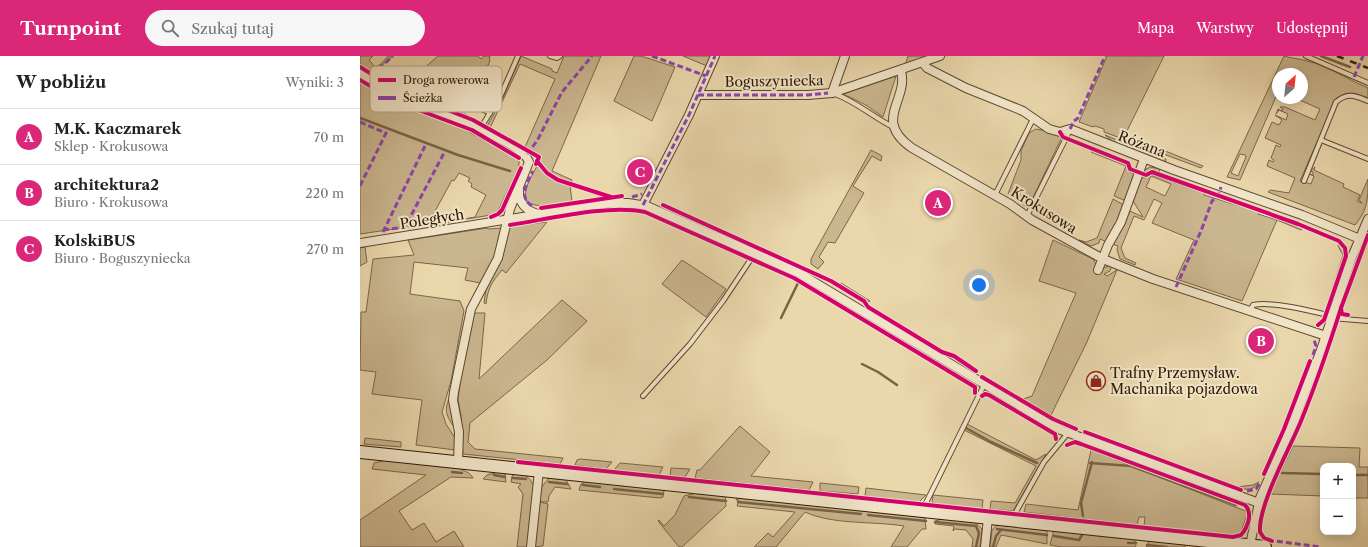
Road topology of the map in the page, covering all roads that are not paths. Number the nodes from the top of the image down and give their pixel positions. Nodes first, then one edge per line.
1 (518, 56) edge
2 (550, 56) edge
3 (560, 56) edge
4 (714, 56) edge
5 (845, 56) edge
6 (940, 56) edge
7 (1306, 56) edge
8 (924, 63) junction
9 (901, 70) junction
10 (360, 73) edge
11 (370, 79) edge
12 (1368, 83) edge
13 (832, 92) junction
14 (502, 93) edge
15 (698, 95) junction
16 (1368, 101) edge
17 (438, 112) edge
18 (490, 113) edge
19 (1033, 119) junction
20 (480, 129) junction
21 (895, 129) junction
22 (1070, 129) junction
23 (1321, 140) junction
24 (1144, 159) junction
25 (1368, 159) edge
26 (1304, 181) dead end
27 (520, 185) junction
28 (995, 195) junction
29 (643, 205) junction
30 (541, 214) junction
31 (1027, 216) junction
32 (508, 219) junction
33 (1368, 219) edge
34 (1363, 238) edge
35 (360, 243) edge
36 (756, 253) junction
37 (1103, 259) junction
38 (1098, 270) dead end
39 (1250, 312) junction
40 (1332, 317) junction
41 (1368, 321) edge
42 (1326, 336) junction
43 (984, 385) junction
44 (643, 396) dead end
45 (1068, 433) junction
46 (360, 452) edge
47 (458, 462) junction
48 (539, 471) junction
49 (1259, 503) junction
50 (922, 511) junction
51 (988, 518) junction
52 (1011, 520) junction
53 (1250, 545) junction
54 (531, 547) edge
55 (985, 547) edge
56 (1265, 547) edge

1 - 14 lane
2 - 3 lane
4 - 15 street, Boguszyniecka
5 - 13 street
6 - 8 street, Boguszyniecka
7 - 12 lane
8 - 9 street, Boguszyniecka
8 - 19 street, Różana
9 - 13 street, Boguszyniecka
9 - 21 street
10 - 11 street
13 - 15 street, Boguszyniecka
13 - 21 lane
15 - 29 street, Boguszyniecka
16 - 23 lane
17 - 20 street
18 - 20 lane
19 - 22 street, Różana
19 - 28 lane
20 - 27 street
21 - 28 street, Krokusowa
22 - 24 street, Różana
22 - 31 lane
23 - 25 lane
23 - 26 lane
24 - 34 street, Różana
24 - 37 street
27 - 30 street
27 - 32 street
28 - 31 street, Krokusowa
29 - 30 street, Poległych
29 - 36 street, Poległych
30 - 32 street, Poległych
31 - 37 street, Krokusowa
32 - 35 street, Poległych
32 - 47 street
33 - 34 street
34 - 40 street
36 - 43 street, Poległych
36 - 44 lane
37 - 38 street
37 - 39 street, Krokusowa
39 - 40 lane
39 - 42 street, Krokusowa
40 - 41 lane
40 - 42 street
42 - 49 street
43 - 45 street, Poległych
43 - 50 lane
45 - 49 street, Poległych
45 - 52 lane
46 - 47 street
47 - 48 street
48 - 50 street
48 - 54 street
49 - 53 street
50 - 51 street
51 - 52 street
51 - 55 street
52 - 53 street
53 - 56 street

